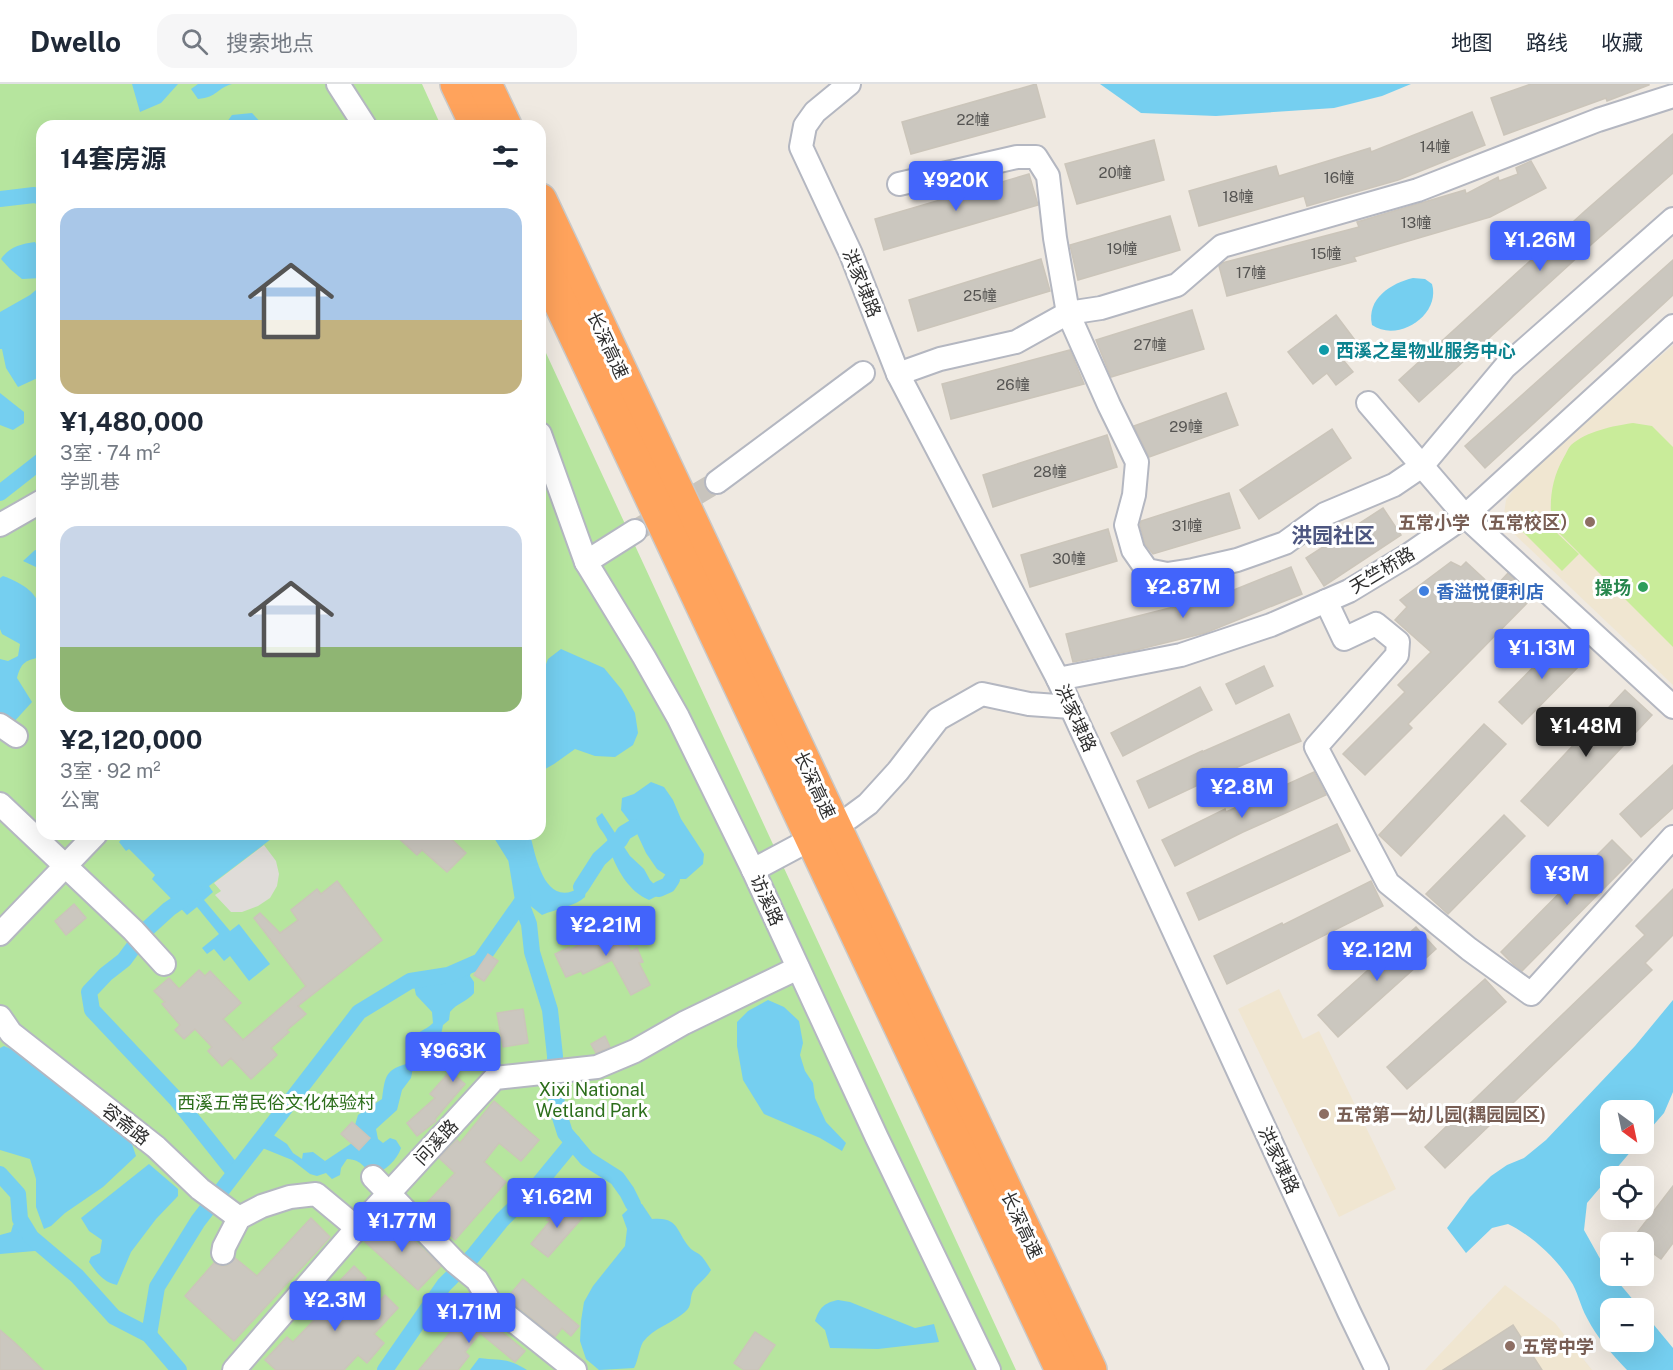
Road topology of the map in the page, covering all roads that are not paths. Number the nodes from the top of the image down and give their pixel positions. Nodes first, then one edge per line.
1 (338, 84) edge
2 (457, 84) edge
3 (485, 84) edge
4 (849, 84) edge
5 (1673, 96) edge
6 (361, 120) edge
7 (474, 120) edge
8 (502, 120) edge
9 (899, 184) dead end
10 (546, 213) edge
11 (1673, 219) edge
12 (546, 273) edge
13 (1068, 313) junction
14 (1673, 326) edge
15 (863, 373) dead end
16 (898, 374) junction
17 (1368, 403) dead end
18 (546, 456) edge
19 (1422, 466) junction
20 (717, 482) tunnel mouth
21 (36, 504) edge
22 (1464, 516) junction
23 (0, 525) edge
24 (635, 531) tunnel mouth
25 (586, 562) junction
26 (1326, 601) junction
27 (1058, 679) junction
28 (1071, 707) junction
29 (1673, 707) edge
30 (0, 804) edge
31 (849, 818) dead end
32 (1673, 837) edge
33 (36, 838) edge
34 (38, 840) edge
35 (90, 840) edge
36 (798, 846) dead end
37 (66, 866) junction
38 (753, 870) junction
39 (0, 934) edge
40 (164, 964) dead end
41 (798, 968) junction
42 (4, 1030) edge
43 (381, 1185) junction
44 (239, 1218) junction
45 (357, 1228) junction
46 (223, 1253) dead end
47 (234, 1370) edge
48 (575, 1370) edge
49 (989, 1370) edge
50 (1062, 1370) edge
51 (1090, 1370) edge
52 (1377, 1370) edge

1 - 6 street
2 - 7 highway
3 - 8 highway
4 - 16 street, 洪家埭路
5 - 13 street
9 - 13 street
10 - 51 highway, 长深高速
11 - 19 street
12 - 50 highway, 长深高速
13 - 16 street
13 - 19 street
14 - 22 street, 天竺桥路
15 - 20 street
16 - 27 street, 洪家埭路
17 - 19 street
18 - 25 street, 访溪路
19 - 22 street
21 - 23 street
22 - 26 street, 天竺桥路
22 - 29 street
24 - 25 street
25 - 38 street, 访溪路
26 - 27 street, 天竺桥路
26 - 32 street
27 - 28 street, 洪家埭路
28 - 31 street
28 - 52 street, 洪家埭路
30 - 33 street
34 - 37 street
35 - 37 street
36 - 38 street
37 - 39 street
37 - 40 street
38 - 41 street, 访溪路
41 - 43 street, 问溪路
41 - 49 street, 访溪路
42 - 44 street, 容斋路
43 - 45 street, 问溪路
43 - 48 street
44 - 45 street
44 - 46 street
45 - 47 street, 问溪路

